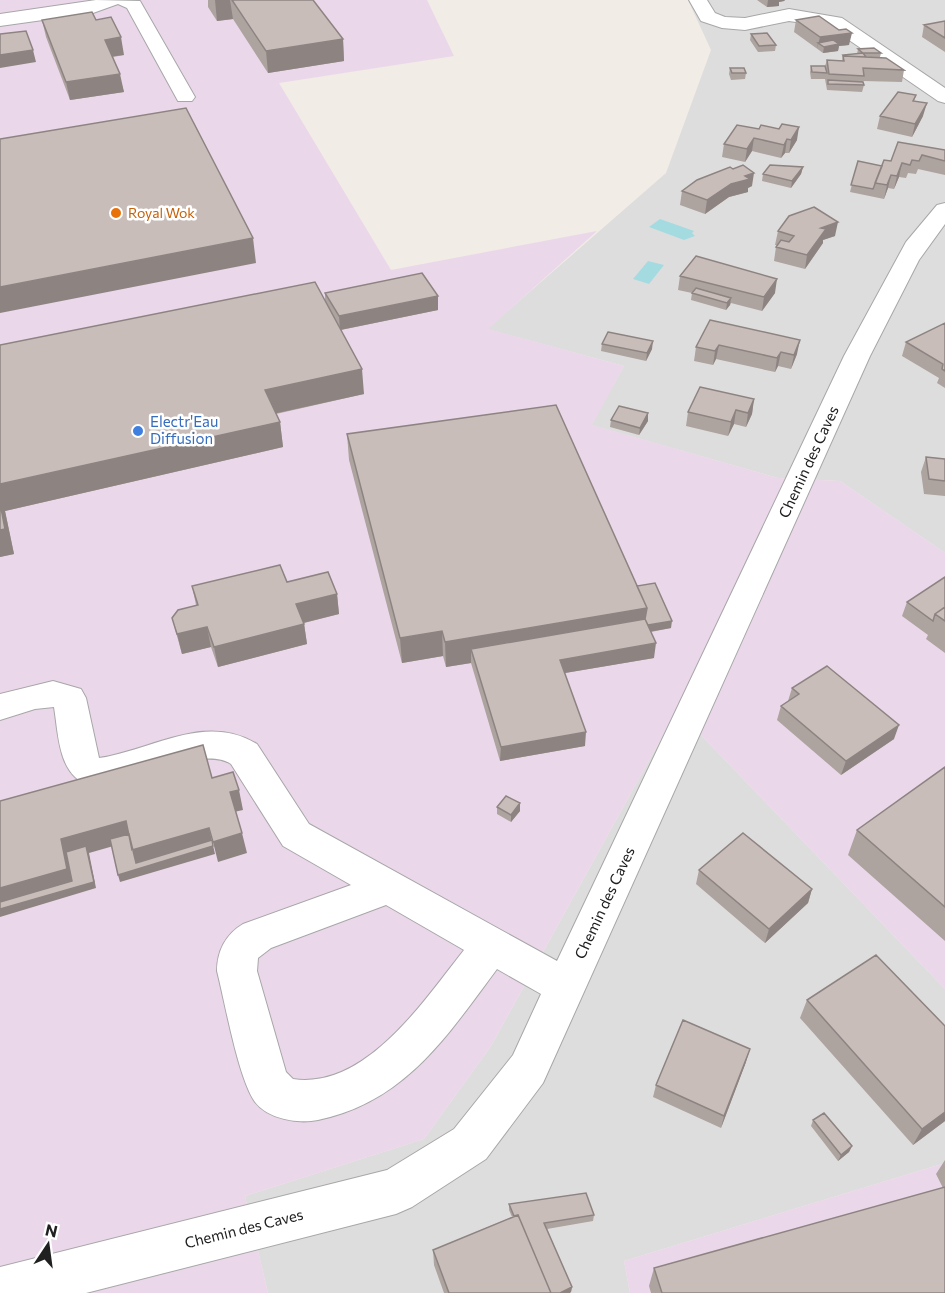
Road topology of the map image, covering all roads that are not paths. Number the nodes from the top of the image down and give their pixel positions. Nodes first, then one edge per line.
1 (112, 0) edge
2 (124, 0) edge
3 (698, 0) edge
4 (0, 20) edge
5 (185, 97) dead end
6 (945, 97) edge
7 (945, 210) edge
8 (0, 707) edge
9 (391, 887) junction
10 (491, 945) junction
11 (566, 987) junction
12 (0, 1291) edge

1 - 4 street
2 - 5 street
3 - 6 street
7 - 11 street, Chemin des Caves
8 - 9 street
9 - 10 street
9 - 10 street
10 - 11 street
11 - 12 street, Chemin des Caves

